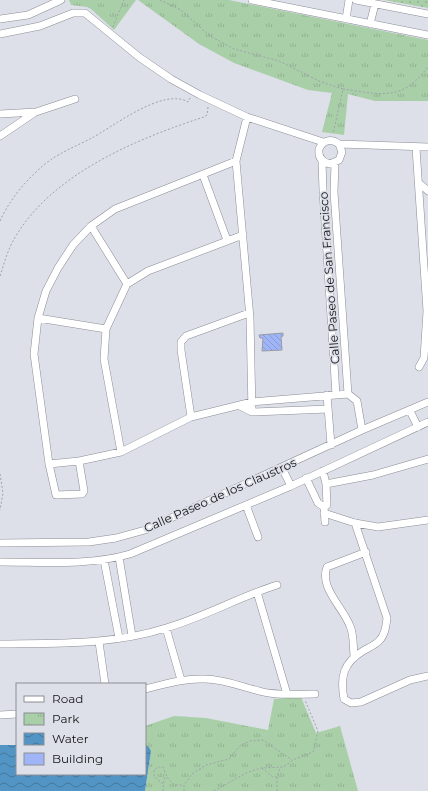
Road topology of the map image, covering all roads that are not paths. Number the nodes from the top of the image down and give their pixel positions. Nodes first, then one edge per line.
1 (61, 0) edge
2 (252, 0) edge
3 (349, 0) edge
4 (356, 0) edge
5 (375, 4) junction
6 (428, 14) edge
7 (346, 19) junction
8 (0, 20) edge
9 (370, 24) junction
10 (0, 34) edge
11 (428, 35) edge
12 (75, 99) dead end
13 (36, 112) junction
14 (0, 114) edge
15 (247, 117) junction
16 (0, 136) edge
17 (323, 142) junction
18 (339, 144) junction
19 (428, 147) edge
20 (416, 148) junction
21 (236, 161) junction
22 (322, 161) junction
23 (335, 163) junction
24 (203, 175) junction
25 (419, 183) junction
26 (428, 191) edge
27 (425, 225) edge
28 (91, 226) junction
29 (243, 235) junction
30 (227, 240) junction
31 (329, 282) junction
32 (341, 282) junction
33 (127, 284) junction
34 (427, 311) edge
35 (249, 313) junction
36 (38, 318) junction
37 (106, 329) junction
38 (420, 367) dead end
39 (348, 394) junction
40 (336, 395) junction
41 (327, 396) junction
42 (252, 402) junction
43 (428, 402) edge
44 (240, 406) junction
45 (328, 409) junction
46 (410, 411) junction
47 (252, 412) junction
48 (191, 417) junction
49 (428, 422) edge
50 (418, 427) junction
51 (362, 430) junction
52 (331, 445) junction
53 (121, 452) junction
54 (428, 459) edge
55 (79, 461) junction
56 (49, 464) junction
57 (282, 468) junction
58 (323, 471) junction
59 (306, 478) junction
60 (326, 484) junction
61 (291, 486) junction
62 (246, 505) junction
63 (324, 510) junction
64 (428, 520) edge
65 (325, 522) dead end
66 (355, 523) junction
67 (258, 537) dead end
68 (0, 543) edge
69 (366, 552) junction
70 (119, 557) junction
71 (104, 560) junction
72 (0, 562) edge
73 (277, 585) dead end
74 (257, 592) junction
75 (166, 628) junction
76 (132, 636) junction
77 (120, 638) junction
78 (99, 642) junction
79 (0, 644) edge
80 (354, 656) junction
81 (428, 676) edge
82 (181, 680) junction
83 (105, 683) edge
84 (146, 689) edge
85 (287, 694) junction
86 (315, 694) dead end
87 (16, 714) edge
88 (0, 715) edge

1 - 8 street
2 - 7 street
3 - 7 street
4 - 5 street
5 - 6 street
5 - 9 street
7 - 9 street
9 - 11 street
10 - 15 street
12 - 13 street
13 - 14 street
13 - 16 street
15 - 17 street
15 - 21 street
17 - 18 street
17 - 22 street
18 - 20 street
18 - 23 street
19 - 20 street
20 - 25 street
21 - 24 street
21 - 29 street
22 - 23 street
22 - 31 street, Calle Paseo de San Francisco
23 - 32 street, Calle Paseo de San Francisco
24 - 28 street
24 - 30 street
25 - 26 street
25 - 27 street
27 - 34 street
28 - 33 street
28 - 36 street
29 - 30 street
29 - 35 street
30 - 33 street
31 - 32 street
31 - 40 street, Calle Paseo de San Francisco
32 - 39 street, Calle Paseo de San Francisco
33 - 37 street
34 - 38 street
35 - 42 street
35 - 48 street
36 - 37 street
36 - 56 street
37 - 53 street
39 - 40 street
39 - 51 street
40 - 41 street
41 - 42 street
41 - 45 street
42 - 44 street
42 - 47 street
43 - 46 street, Calle Paseo de los Claustros
44 - 47 street
44 - 48 street
45 - 47 street
45 - 52 street
46 - 50 street
46 - 51 street, Calle Paseo de los Claustros
48 - 53 street
49 - 50 street, Calle Paseo de los Claustros
50 - 58 street, Calle Paseo de los Claustros
51 - 52 street, Calle Paseo de los Claustros
52 - 57 street, Calle Paseo de los Claustros
53 - 55 street
54 - 60 street
55 - 56 street
55 - 56 street
57 - 61 street
57 - 68 street, Calle Paseo de los Claustros
58 - 59 street, Calle Paseo de los Claustros
58 - 60 street
59 - 61 street, Calle Paseo de los Claustros
59 - 63 street
60 - 63 street
61 - 62 street, Calle Paseo de los Claustros
62 - 67 street
62 - 70 street, Calle Paseo de los Claustros
63 - 65 street
63 - 66 street
64 - 66 street
66 - 69 street
69 - 80 street
69 - 80 street
70 - 71 street, Calle Paseo de los Claustros
70 - 76 street
71 - 72 street, Calle Paseo de los Claustros
71 - 77 street
73 - 74 street
74 - 75 street
74 - 85 street
75 - 76 street
75 - 82 street
76 - 77 street
77 - 78 street
78 - 79 street
78 - 83 street
80 - 81 street
82 - 84 street
82 - 85 street
85 - 86 street
87 - 88 street

